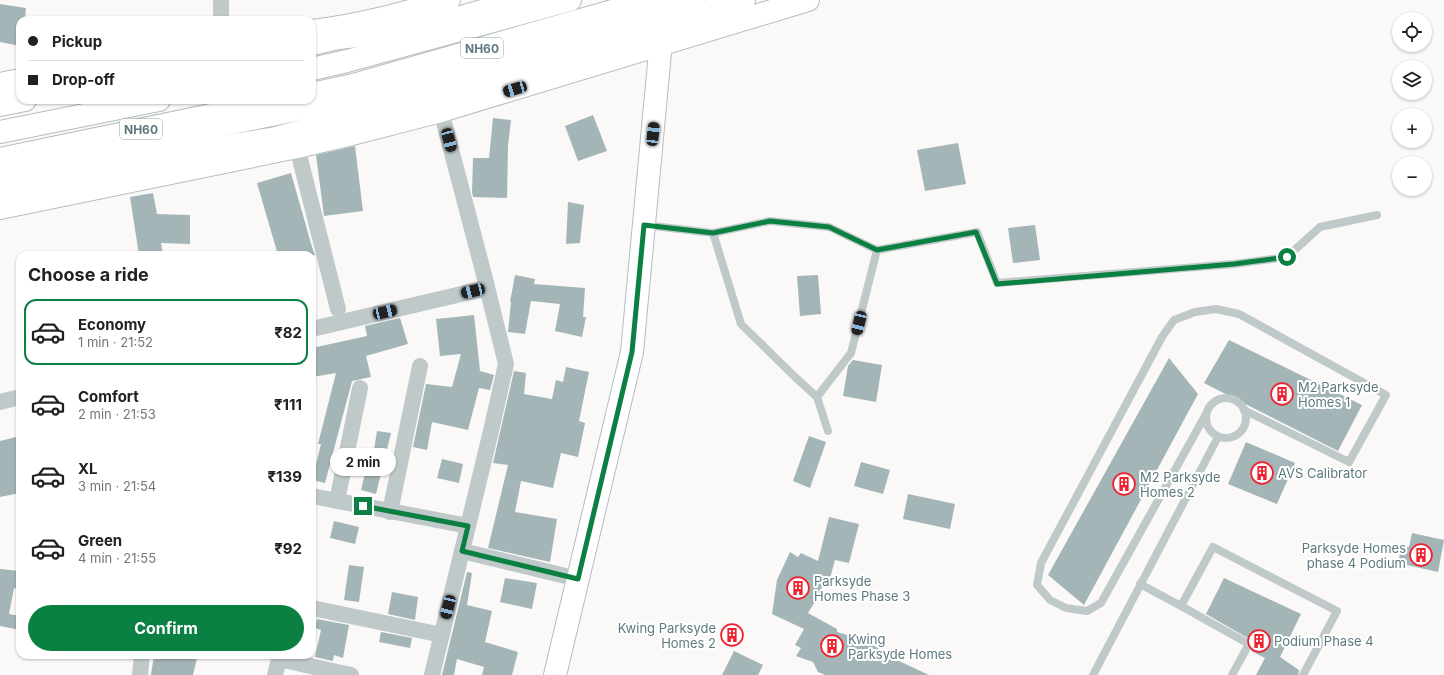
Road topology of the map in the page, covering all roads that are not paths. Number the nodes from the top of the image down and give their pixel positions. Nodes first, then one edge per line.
1 (221, 0) edge
2 (449, 0) edge
3 (521, 0) edge
4 (570, 0) edge
5 (693, 0) edge
6 (744, 0) edge
7 (808, 0) edge
8 (221, 16) edge
9 (660, 16) edge
10 (316, 30) edge
11 (412, 30) junction
12 (316, 43) edge
13 (316, 57) edge
14 (316, 68) edge
15 (16, 81) edge
16 (0, 84) edge
17 (316, 93) edge
18 (16, 102) edge
19 (88, 104) edge
20 (139, 104) edge
21 (263, 104) edge
22 (0, 105) edge
23 (441, 111) junction
24 (0, 122) edge
25 (0, 132) edge
26 (297, 147) junction
27 (0, 158) edge
28 (0, 171) edge
29 (0, 188) edge
30 (0, 208) edge
31 (1377, 215) dead end
32 (644, 225) junction
33 (713, 233) junction
34 (877, 250) junction
35 (488, 288) junction
36 (338, 309) dead end
37 (316, 328) edge
38 (420, 366) dead end
39 (360, 388) dead end
40 (817, 397) junction
41 (16, 398) edge
42 (0, 402) edge
43 (1244, 410) junction
44 (1206, 414) junction
45 (828, 431) dead end
46 (1218, 437) junction
47 (316, 497) edge
48 (337, 501) junction
49 (390, 512) junction
50 (468, 526) junction
51 (462, 551) junction
52 (578, 579) junction
53 (1140, 584) junction
54 (1181, 606) junction
55 (316, 609) edge
56 (442, 635) junction
57 (142, 659) edge
58 (140, 675) edge
59 (275, 675) edge
60 (351, 675) edge
61 (432, 675) edge
62 (555, 675) edge
63 (1093, 675) edge
64 (1232, 675) edge
65 (1303, 675) edge

1 - 8 street
2 - 10 main road
3 - 11 main road
4 - 14 main road, NH60
5 - 9 main road
6 - 9 main road
7 - 9 main road
9 - 17 main road, NH60
9 - 23 main road
9 - 28 main road
9 - 29 main road
9 - 32 main road
11 - 12 main road
11 - 13 main road
15 - 16 main road
18 - 22 main road
19 - 24 main road
20 - 25 main road, NH60
21 - 27 main road, NH60
23 - 26 main road
23 - 35 street
26 - 30 main road
26 - 36 street
31 - 34 lane
32 - 33 lane
32 - 52 main road
33 - 34 lane
33 - 40 lane
34 - 40 lane
35 - 37 street
35 - 50 street
38 - 49 street
39 - 48 street
40 - 45 lane
41 - 42 street
43 - 44 lane
43 - 44 lane
43 - 46 lane
44 - 46 lane
46 - 53 lane
47 - 48 street
48 - 49 street
49 - 50 street
50 - 51 street
51 - 52 street
51 - 56 street
52 - 62 main road
53 - 54 lane
53 - 63 lane
54 - 64 lane
54 - 65 lane
55 - 56 street
56 - 61 street
57 - 58 street
59 - 60 street

